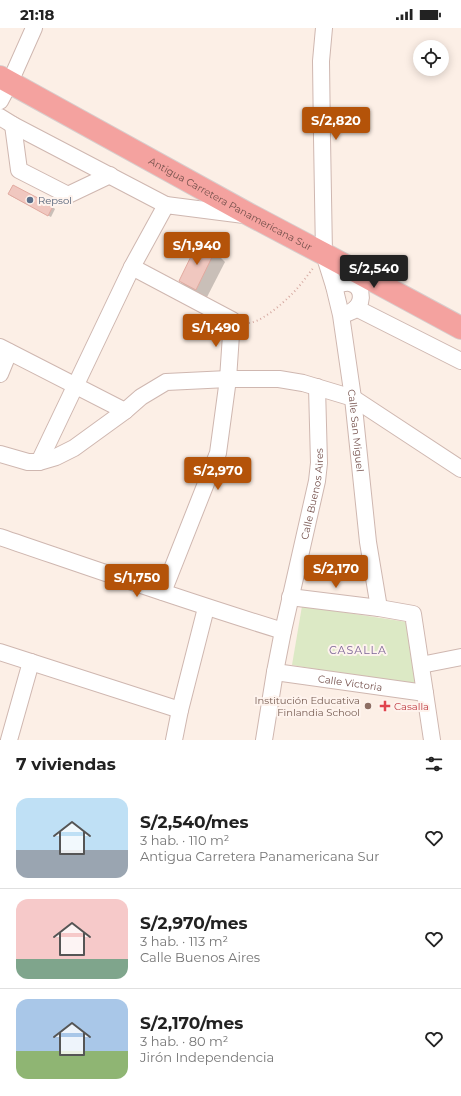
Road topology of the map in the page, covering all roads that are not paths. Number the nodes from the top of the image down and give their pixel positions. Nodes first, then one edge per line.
1 (34, 28) edge
2 (324, 28) edge
3 (5, 79) edge
4 (0, 101) edge
5 (7, 121) edge
6 (110, 175) junction
7 (166, 205) junction
8 (252, 216) junction
9 (324, 254) junction
10 (132, 267) junction
11 (334, 286) junction
12 (393, 292) junction
13 (359, 302) junction
14 (341, 315) junction
15 (461, 328) edge
16 (5, 350) edge
17 (461, 361) edge
18 (0, 374) edge
19 (228, 379) junction
20 (75, 386) junction
21 (317, 387) junction
22 (354, 398) junction
23 (125, 411) junction
24 (0, 454) edge
25 (39, 462) junction
26 (461, 469) edge
27 (0, 537) edge
28 (163, 592) junction
29 (290, 597) junction
30 (206, 608) junction
31 (379, 608) junction
32 (283, 631) junction
33 (0, 652) edge
34 (461, 657) edge
35 (31, 662) junction
36 (421, 665) junction
37 (275, 672) junction
38 (425, 694) junction
39 (180, 710) junction
40 (9, 740) edge
41 (174, 740) edge
42 (264, 740) edge
43 (432, 740) edge

1 - 3 street
2 - 9 street, Calle San Miguel
3 - 4 street
3 - 8 highway, Antigua Carretera Panamericana Sur
5 - 6 street
5 - 6 street
6 - 7 street
7 - 8 street
7 - 10 street
8 - 9 highway, Antigua Carretera Panamericana Sur
9 - 11 street, Calle San Miguel
9 - 12 highway, Antigua Carretera Panamericana Sur
10 - 19 street
10 - 20 street
11 - 13 street
11 - 14 street, Calle San Miguel
12 - 13 street
12 - 15 highway, Antigua Carretera Panamericana Sur
13 - 14 street
13 - 17 street
14 - 22 street, Calle San Miguel
16 - 18 street
16 - 20 street
19 - 21 street
19 - 23 street
19 - 28 street
20 - 23 street
20 - 25 street
21 - 22 street
21 - 29 street, Calle Buenos Aires
22 - 26 street
22 - 31 street, Calle San Miguel
23 - 25 street
24 - 25 street
27 - 28 street
28 - 30 street
29 - 31 street
29 - 32 street, Calle Buenos Aires
30 - 32 street
30 - 39 street
31 - 36 street
32 - 37 street, Calle Buenos Aires
33 - 35 street
34 - 36 street
35 - 39 street
35 - 40 street
36 - 38 street
37 - 38 street, Calle Victoria
37 - 42 street, Calle Buenos Aires
38 - 43 street
39 - 41 street

